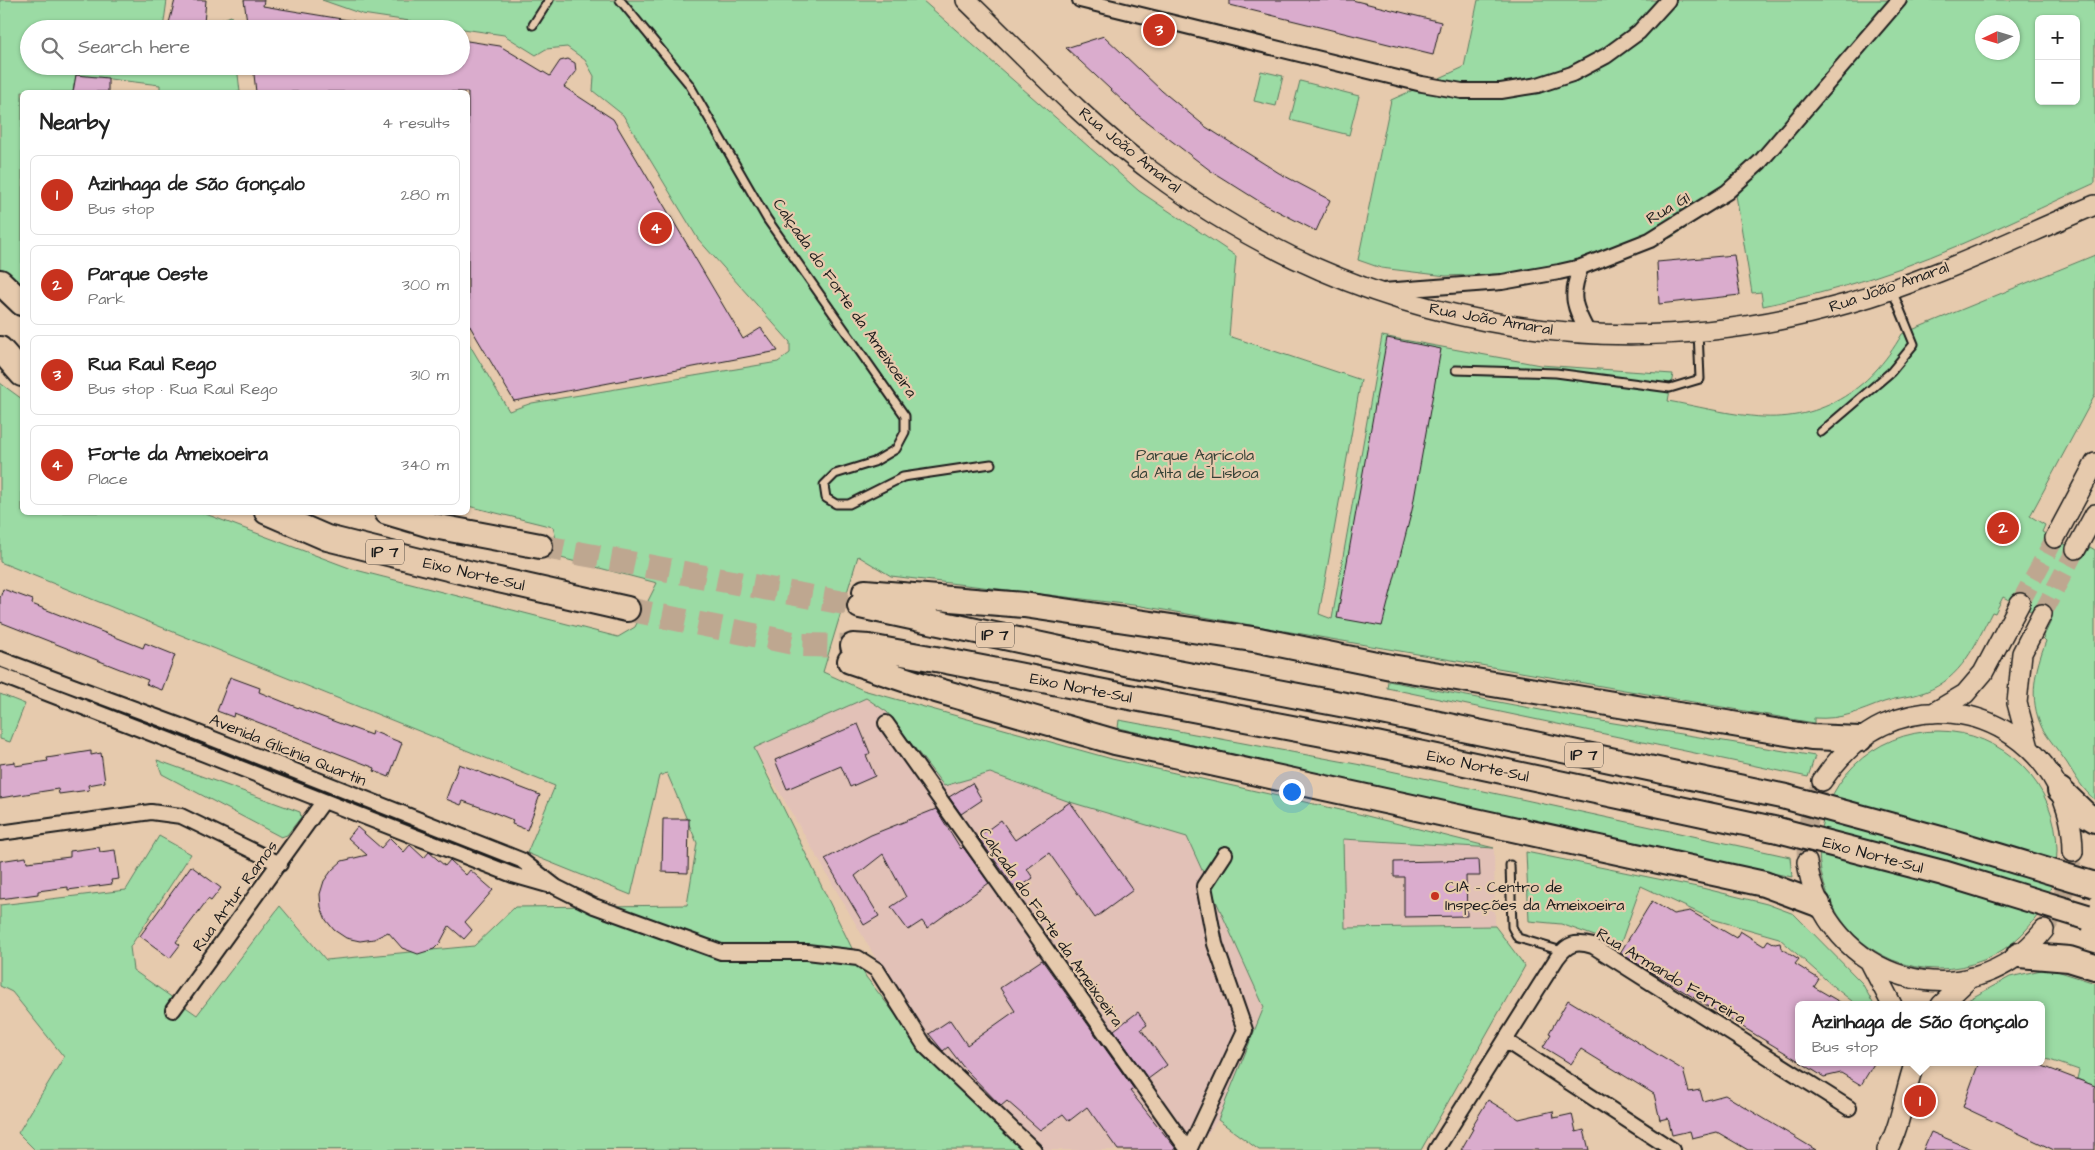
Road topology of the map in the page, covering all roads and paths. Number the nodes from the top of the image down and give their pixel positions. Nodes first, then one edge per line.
1 (549, 0) edge
2 (620, 0) edge
3 (966, 0) edge
4 (1080, 0) edge
5 (1668, 0) edge
6 (1899, 0) edge
7 (533, 25) dead end
8 (2095, 205) edge
9 (1581, 267) junction
10 (0, 282) edge
11 (1892, 290) junction
12 (1373, 292) junction
13 (20, 301) edge
14 (0, 303) edge
15 (20, 320) edge
16 (1698, 331) junction
17 (1588, 333) junction
18 (0, 349) edge
19 (1456, 370) dead end
20 (20, 372) edge
21 (1821, 432) dead end
22 (2095, 463) edge
23 (991, 464) dead end
24 (2095, 514) edge
25 (274, 515) edge
26 (397, 515) edge
27 (2055, 538) tunnel mouth
28 (540, 546) tunnel mouth
29 (2076, 549) tunnel mouth
30 (2020, 603) tunnel mouth
31 (627, 609) tunnel mouth
32 (2042, 614) tunnel mouth
33 (0, 659) edge
34 (18, 666) junction
35 (6, 678) edge
36 (1932, 713) junction
37 (886, 723) dead end
38 (1860, 739) junction
39 (2029, 748) junction
40 (1822, 781) tunnel mouth
41 (333, 786) junction
42 (2060, 790) junction
43 (323, 802) junction
44 (2095, 820) edge
45 (0, 833) edge
46 (2073, 852) tunnel mouth
47 (1225, 854) dead end
48 (1806, 862) tunnel mouth
49 (280, 864) junction
50 (1510, 864) dead end
51 (2095, 885) edge
52 (556, 887) junction
53 (1818, 904) junction
54 (2091, 919) edge
55 (2044, 930) tunnel mouth
56 (1562, 951) junction
57 (2019, 955) junction
58 (1870, 962) junction
59 (2095, 967) edge
60 (1971, 977) junction
61 (1890, 1001) edge
62 (1945, 1001) edge
63 (173, 1010) dead end
64 (1506, 1040) junction
65 (1911, 1067) edge
66 (1849, 1108) dead end
67 (1665, 1148) edge
68 (1034, 1150) edge
69 (1189, 1150) edge
70 (1436, 1150) edge
71 (1887, 1150) edge

1 - 7 lane
2 - 23 lane, Calçada do Forte da Ameixoeira
3 - 12 street, Rua João Amaral
4 - 5 street
6 - 9 street, Rua G1
8 - 11 street, Rua João Amaral
9 - 12 street, Rua G1
9 - 17 street
10 - 13 highway
11 - 16 street, Rua João Amaral
11 - 21 lane
12 - 17 street, Rua João Amaral
14 - 15 highway
16 - 17 street, Rua João Amaral
16 - 19 lane
18 - 20 highway
22 - 27 street
24 - 29 street
25 - 31 highway, Eixo Norte-Sul / IP 7
26 - 28 highway, IP 7
30 - 36 street
32 - 39 street
33 - 34 street, Avenida Glicínia Quartin
34 - 35 lane
34 - 41 street, Avenida Glicínia Quartin
35 - 43 street, Avenida Glicínia Quartin
36 - 38 street
36 - 39 street
37 - 69 street, Calçada do Forte da Ameixoeira
38 - 40 street
38 - 51 highway, Eixo Norte-Sul / IP 7, bridge
39 - 42 street
41 - 43 lane
41 - 52 street, Avenida Glicínia Quartin
42 - 44 highway
42 - 46 street
43 - 49 street, Rua Artur Ramos
43 - 52 street, Avenida Glicínia Quartin
45 - 49 street
47 - 69 street
48 - 53 street
49 - 63 street, Rua Artur Ramos
50 - 56 lane
52 - 68 street, Avenida Glicínia Quartin
53 - 54 highway, Eixo Norte-Sul / IP 7, bridge
53 - 58 street
55 - 57 street
56 - 64 street
56 - 66 street, Rua Armando Ferreira
57 - 59 highway
57 - 60 street
58 - 60 street
58 - 61 street
60 - 62 street
64 - 67 street
64 - 70 street
65 - 71 street

